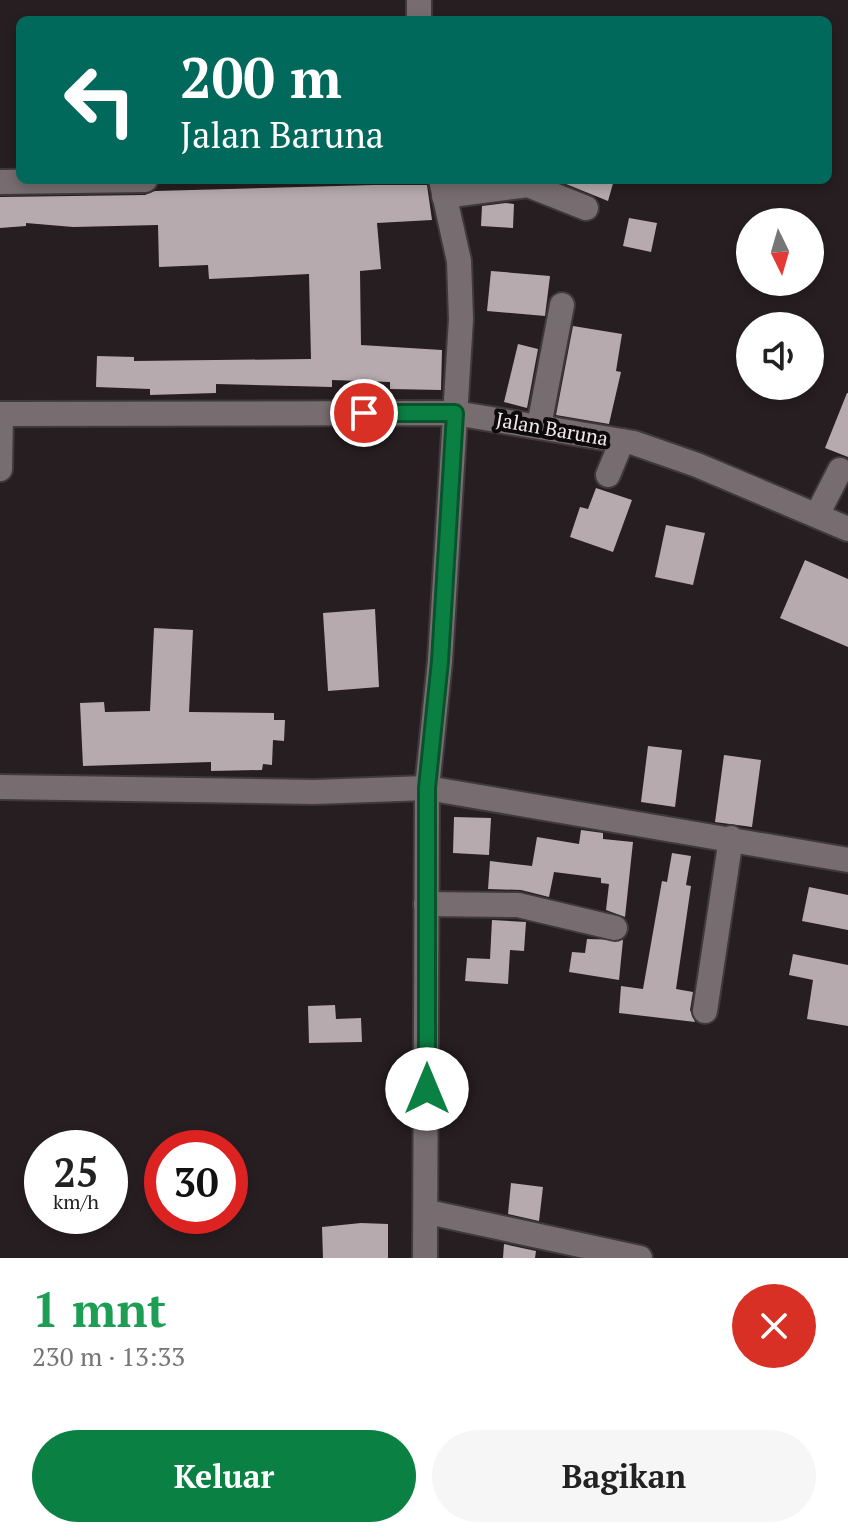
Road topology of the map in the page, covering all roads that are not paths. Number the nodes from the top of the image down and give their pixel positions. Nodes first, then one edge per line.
1 (443, 188) edge
2 (586, 208) dead end
3 (562, 305) dead end
4 (455, 413) junction
5 (1, 414) edge
6 (539, 426) junction
7 (622, 441) junction
8 (0, 469) edge
9 (840, 470) dead end
10 (608, 475) dead end
11 (817, 515) junction
12 (848, 529) edge
13 (0, 787) edge
14 (427, 788) junction
15 (731, 838) junction
16 (848, 860) edge
17 (426, 904) junction
18 (615, 928) dead end
19 (705, 1011) dead end
20 (428, 1212) junction
21 (425, 1258) edge
22 (640, 1258) edge

1 - 2 street
1 - 4 street
3 - 6 street
4 - 5 street, Jalan Baruna
4 - 6 street, Jalan Baruna
4 - 14 street
5 - 8 street
6 - 7 street, Jalan Baruna
7 - 10 street
7 - 11 street, Jalan Baruna
9 - 11 street
11 - 12 street, Jalan Baruna
13 - 14 street
14 - 15 street
14 - 17 street
15 - 16 street
15 - 19 street
17 - 18 street
17 - 20 street
20 - 21 street
20 - 22 street

